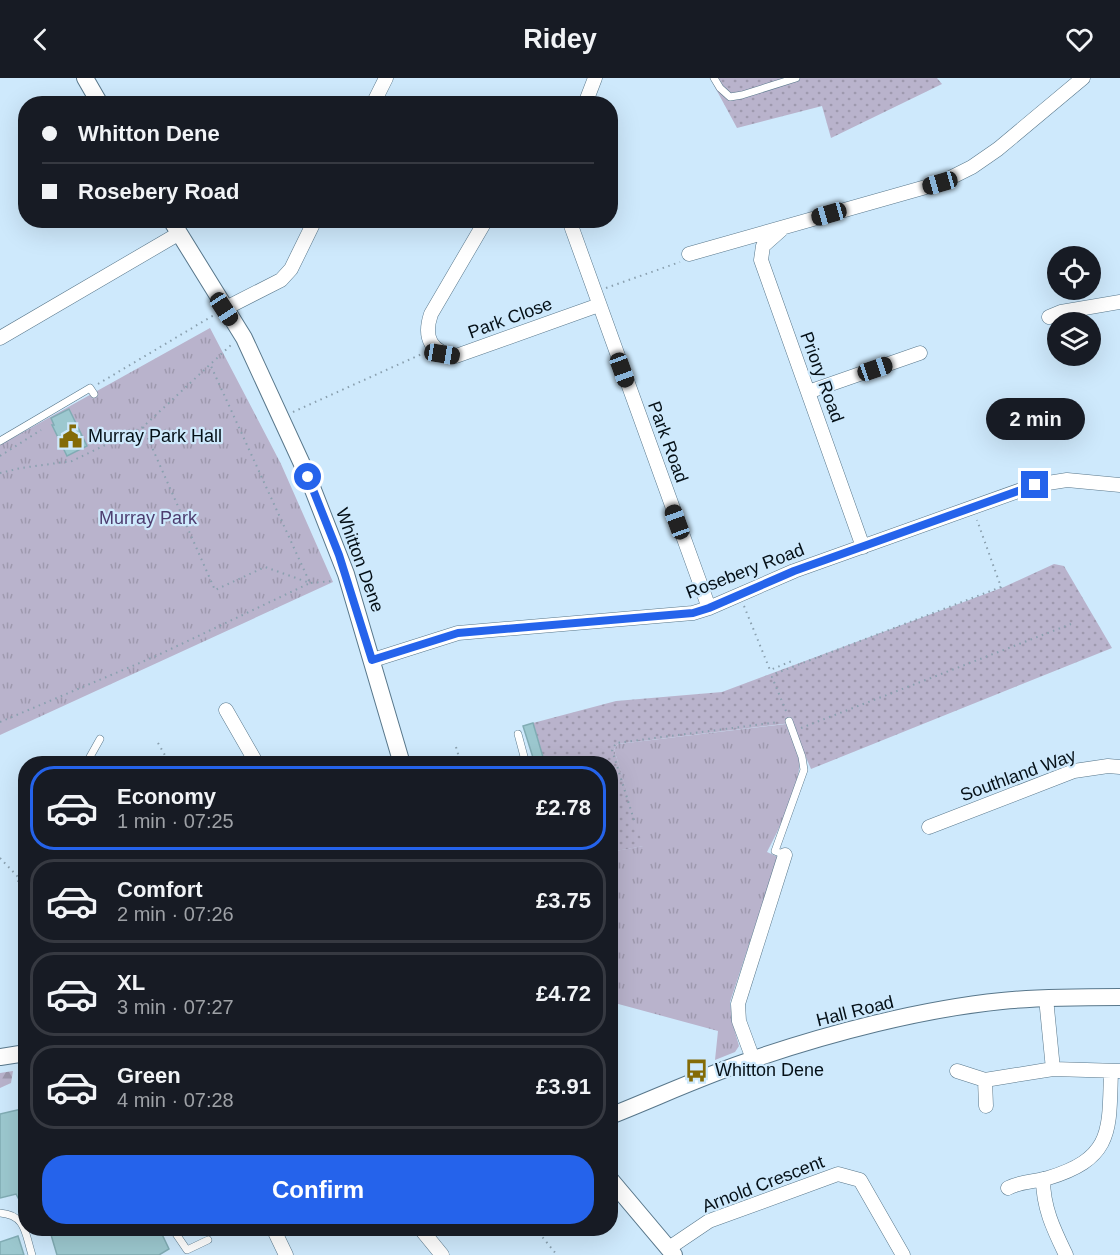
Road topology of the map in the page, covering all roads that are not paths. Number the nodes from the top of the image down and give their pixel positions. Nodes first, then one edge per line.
1 (85, 78) edge
2 (386, 78) edge
3 (596, 78) edge
4 (714, 78) edge
5 (796, 78) edge
6 (1083, 78) edge
7 (95, 96) edge
8 (377, 96) edge
9 (588, 96) edge
10 (785, 227) junction
11 (173, 228) edge
12 (176, 228) edge
13 (311, 228) edge
14 (481, 228) edge
15 (573, 228) edge
16 (689, 254) road end
17 (597, 299) junction
18 (1120, 302) edge
19 (224, 309) junction
20 (1061, 312) edge
21 (0, 338) edge
22 (920, 353) dead end
23 (92, 391) road end
24 (808, 392) junction
25 (0, 441) edge
26 (1120, 485) edge
27 (863, 547) junction
28 (709, 608) junction
29 (372, 660) junction
30 (226, 710) dead end
31 (788, 721) road end
32 (518, 734) dead end
33 (100, 739) dead end
34 (90, 756) edge
35 (252, 756) edge
36 (400, 756) edge
37 (524, 756) edge
38 (1120, 767) edge
39 (929, 827) dead end
40 (785, 855) joint
41 (1120, 997) edge
42 (1046, 998) junction
43 (18, 1054) edge
44 (0, 1057) edge
45 (753, 1059) junction
46 (1053, 1069) junction
47 (957, 1071) dead end
48 (1115, 1071) edge
49 (985, 1080) junction
50 (986, 1106) dead end
51 (618, 1113) edge
52 (1043, 1179) junction
53 (618, 1188) edge
54 (1008, 1188) dead end
55 (0, 1213) edge
56 (18, 1218) edge
57 (26, 1236) edge
58 (177, 1236) edge
59 (277, 1236) edge
60 (427, 1236) edge
61 (208, 1240) dead end
62 (672, 1252) edge
63 (32, 1255) edge
64 (286, 1255) edge
65 (442, 1255) edge
66 (903, 1255) edge
67 (1066, 1255) edge

1 - 7 street
2 - 8 street
3 - 9 street
4 - 5 lane
6 - 10 street
10 - 16 street
10 - 24 street, Priory Road
11 - 21 street
12 - 19 street, Whitton Dene
13 - 19 street
14 - 17 street, Park Close
15 - 17 street, Park Road
17 - 28 street, Park Road
18 - 20 street
19 - 29 street, Whitton Dene
22 - 24 street
23 - 25 lane
24 - 27 street, Priory Road
26 - 27 street, Rosebery Road
27 - 28 street, Rosebery Road
28 - 29 street, Rosebery Road
29 - 36 street, Whitton Dene
30 - 35 street
31 - 40 lane
32 - 37 lane
33 - 34 lane
38 - 39 street, Southland Way
40 - 45 street
41 - 42 street, Hall Road
42 - 45 street, Hall Road
42 - 46 street
43 - 44 street
45 - 51 street, Hall Road
46 - 48 street
46 - 49 street
47 - 49 street
48 - 52 street
49 - 50 street
52 - 54 street
52 - 67 street
53 - 62 street
55 - 56 lane
57 - 63 lane
58 - 61 lane
59 - 64 street
60 - 65 street
62 - 66 street, Arnold Crescent

